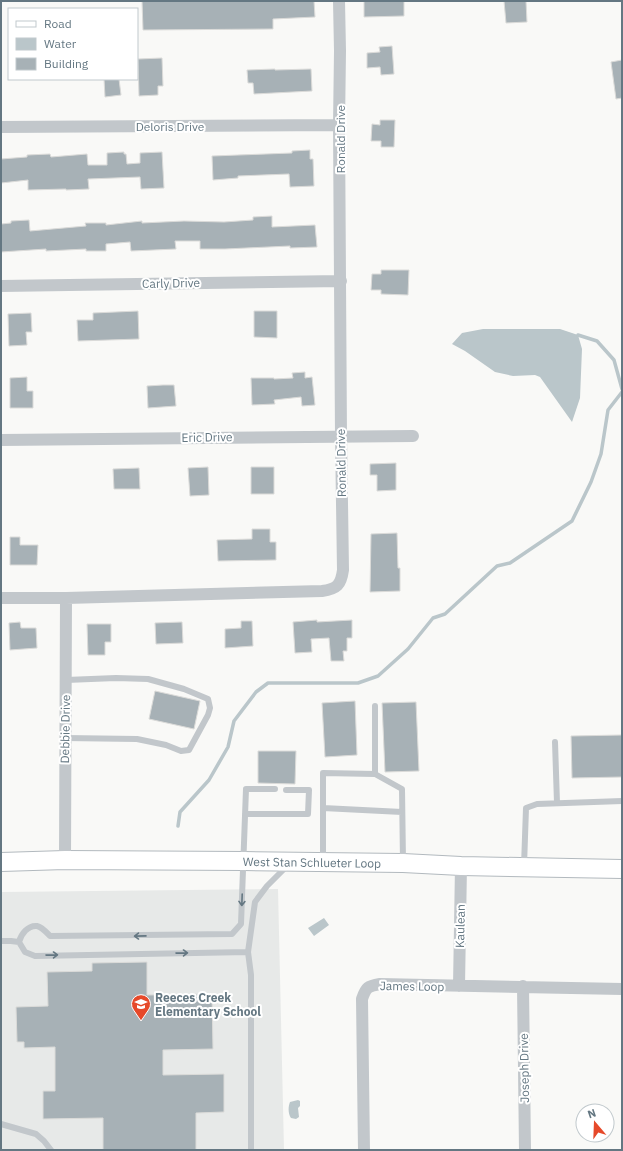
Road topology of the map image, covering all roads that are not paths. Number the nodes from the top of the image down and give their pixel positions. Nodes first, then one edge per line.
1 (339, 1) edge
2 (339, 125) junction
3 (1, 127) edge
4 (341, 281) junction
5 (1, 286) edge
6 (340, 436) junction
7 (413, 436) dead end
8 (1, 440) edge
9 (1, 598) edge
10 (66, 598) junction
11 (66, 680) junction
12 (375, 706) dead end
13 (65, 738) junction
14 (555, 742) dead end
15 (375, 774) junction
16 (276, 789) dead end
17 (286, 790) dead end
18 (622, 801) edge
19 (557, 803) junction
20 (323, 808) junction
21 (402, 812) junction
22 (245, 814) junction
23 (64, 860) junction
24 (244, 861) junction
25 (290, 863) junction
26 (323, 863) junction
27 (403, 863) junction
28 (2, 864) edge
29 (461, 866) junction
30 (524, 867) junction
31 (622, 869) edge
32 (1, 941) edge
33 (19, 942) junction
34 (248, 952) junction
35 (459, 986) junction
36 (523, 986) junction
37 (622, 988) edge
38 (1, 1124) edge
39 (51, 1150) edge
40 (251, 1150) edge
41 (364, 1150) edge
42 (525, 1150) edge

1 - 2 street, Ronald Drive
2 - 3 street, Deloris Drive
2 - 4 street, Ronald Drive
4 - 5 street, Carly Drive
4 - 6 street, Ronald Drive
6 - 7 street, Eric Drive
6 - 8 street, Eric Drive
6 - 10 street, Ronald Drive
9 - 10 street, Ronald Drive
10 - 11 street, Debbie Drive
11 - 13 street, Debbie Drive
11 - 13 lane
12 - 15 lane
13 - 23 street, Debbie Drive
14 - 19 lane
15 - 20 lane
15 - 21 lane
16 - 22 lane
17 - 22 lane
18 - 19 lane
19 - 30 lane
20 - 21 lane
20 - 26 lane
21 - 27 lane
22 - 24 lane
23 - 24 main road, West Stan Schlueter Loop
23 - 28 main road, West Stan Schlueter Loop
24 - 25 main road, West Stan Schlueter Loop
24 -> 33 lane
25 - 26 main road, West Stan Schlueter Loop
25 - 34 lane
26 - 27 main road, West Stan Schlueter Loop
27 - 29 main road, West Stan Schlueter Loop
29 - 30 main road, West Stan Schlueter Loop
29 - 35 street, Kaulean
30 - 31 main road, West Stan Schlueter Loop
32 - 33 lane
33 -> 34 lane
34 - 40 lane
35 - 36 street, James Loop
35 - 41 street, James Loop
36 - 37 street, James Loop
36 - 42 street, Joseph Drive
38 - 39 lane

